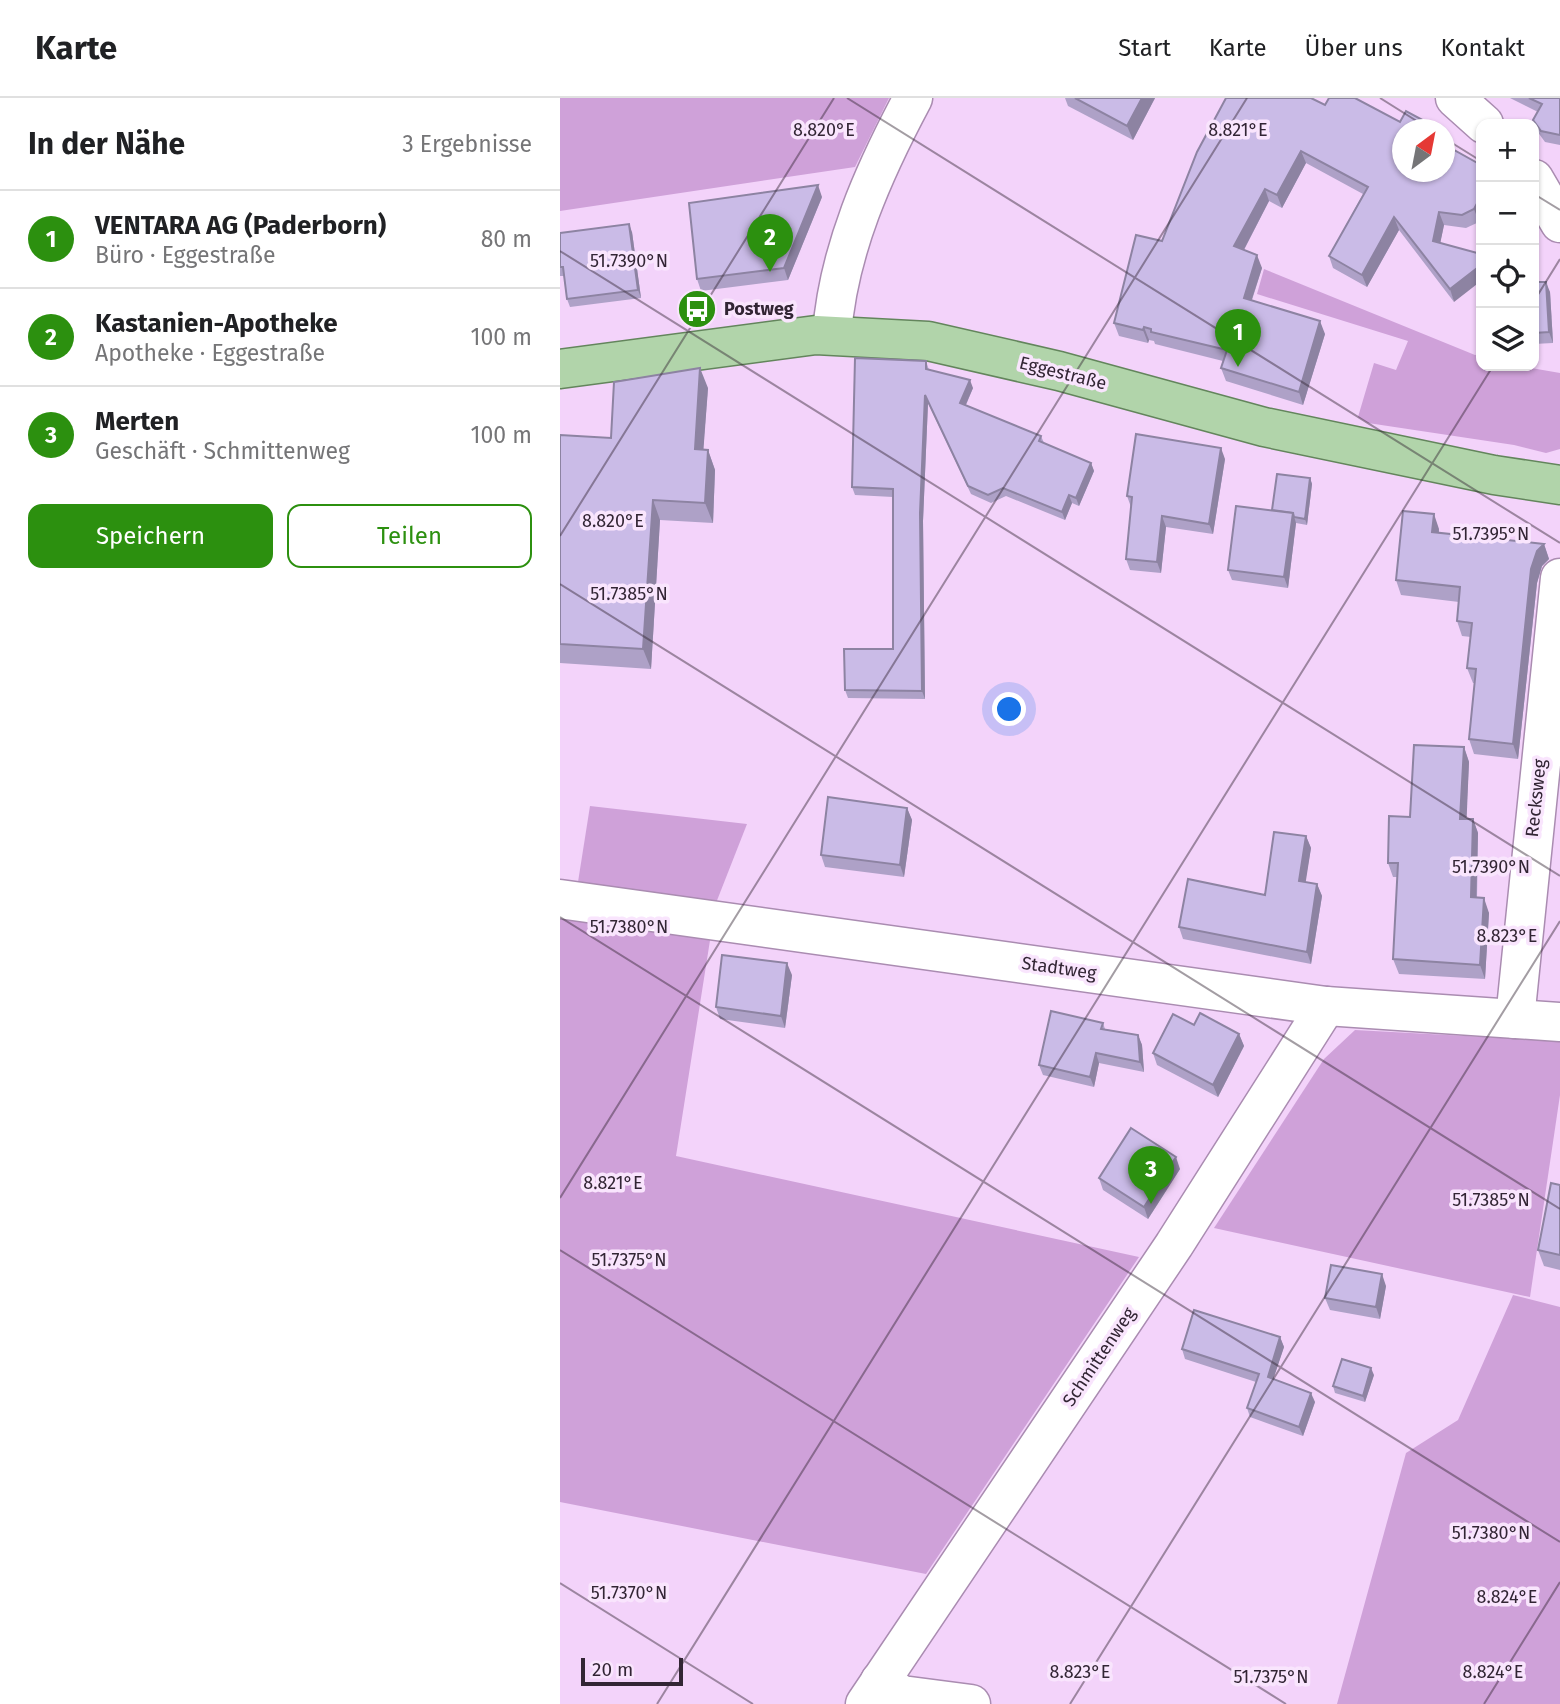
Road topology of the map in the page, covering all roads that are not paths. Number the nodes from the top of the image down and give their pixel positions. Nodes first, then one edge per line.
1 (913, 98) edge
2 (1455, 98) edge
3 (1478, 119) edge
4 (1536, 182) edge
5 (1560, 223) edge
6 (832, 334) junction
7 (560, 369) edge
8 (1560, 485) edge
9 (1560, 578) edge
10 (560, 899) edge
11 (1326, 1006) junction
12 (1515, 1019) junction
13 (1560, 1022) edge
14 (873, 1693) edge
15 (971, 1704) edge

1 - 6 street
2 - 3 street
4 - 5 street
6 - 7 main road, Eggestraße
6 - 8 main road, Eggestraße
9 - 12 street, Recksweg
10 - 11 street, Stadtweg
11 - 12 street, Stadtweg
11 - 14 street, Schmittenweg
12 - 13 street, Stadtweg
14 - 15 street

